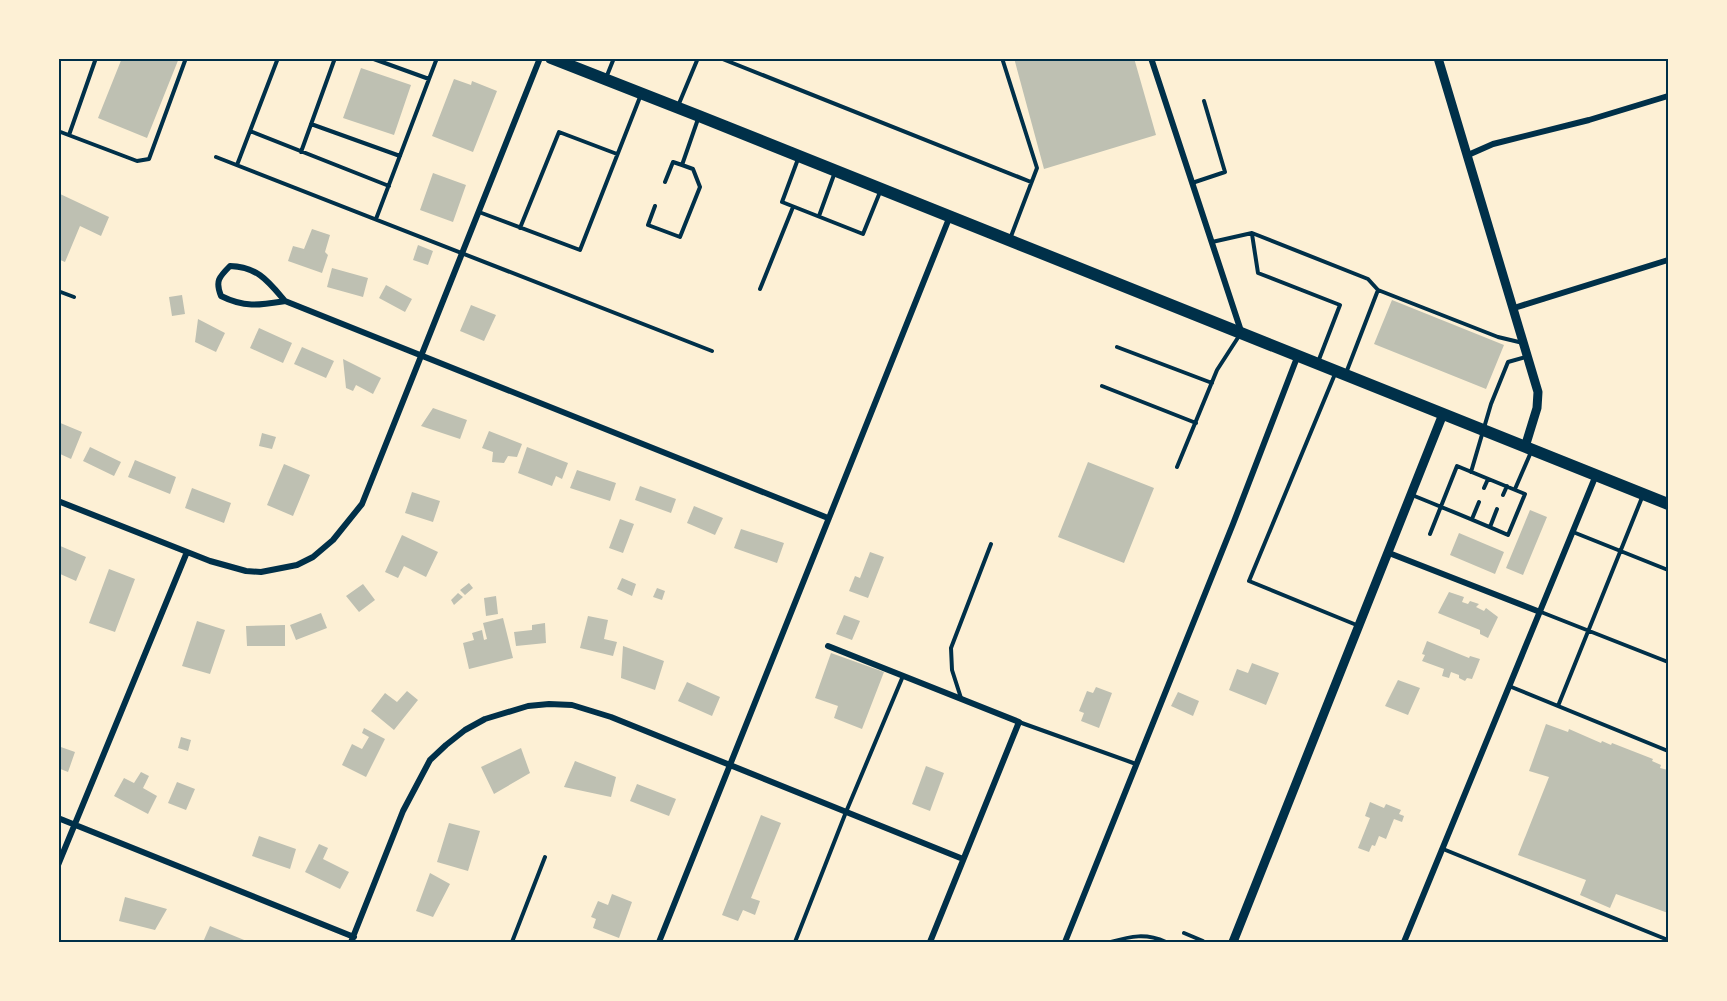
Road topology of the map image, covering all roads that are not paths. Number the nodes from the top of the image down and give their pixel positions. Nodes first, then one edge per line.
1 (96, 58) edge
2 (186, 58) edge
3 (278, 58) edge
4 (335, 58) edge
5 (371, 58) edge
6 (437, 58) edge
7 (540, 58) edge
8 (551, 58) edge
9 (614, 58) edge
10 (698, 58) edge
11 (720, 58) edge
12 (1002, 58) edge
13 (1151, 58) edge
14 (1438, 58) edge
15 (605, 79) junction
16 (429, 80) junction
17 (642, 93) junction
18 (1668, 96) edge
19 (1204, 101) dead end
20 (677, 107) junction
21 (699, 116) junction
22 (311, 124) junction
23 (58, 131) edge
24 (250, 131) junction
25 (69, 135) junction
26 (301, 152) junction
27 (617, 154) junction
28 (1468, 155) junction
29 (400, 156) junction
30 (800, 156) junction
31 (216, 157) dead end
32 (237, 165) junction
33 (682, 165) junction
34 (836, 170) junction
35 (665, 182) dead end
36 (1031, 182) junction
37 (1192, 183) junction
38 (389, 186) junction
39 (881, 188) junction
40 (655, 206) dead end
41 (793, 207) junction
42 (479, 212) junction
43 (819, 216) junction
44 (950, 216) junction
45 (376, 219) junction
46 (520, 228) junction
47 (1252, 233) junction
48 (1010, 239) junction
49 (1212, 242) junction
50 (463, 252) junction
51 (1668, 260) edge
52 (760, 288) dead end
53 (1378, 290) junction
54 (58, 291) edge
55 (74, 297) dead end
56 (285, 300) junction
57 (1514, 308) junction
58 (1242, 332) junction
59 (1524, 343) junction
60 (1117, 347) dead end
61 (712, 351) dead end
62 (1298, 354) junction
63 (422, 357) junction
64 (1528, 357) junction
65 (1317, 362) junction
66 (1341, 372) junction
67 (1212, 383) junction
68 (1102, 386) dead end
69 (1443, 414) junction
70 (1196, 423) junction
71 (1484, 430) junction
72 (1529, 448) junction
73 (1177, 467) dead end
74 (1471, 472) junction
75 (1596, 475) junction
76 (1488, 479) junction
77 (1507, 486) junction
78 (1484, 488) dead end
79 (1515, 489) junction
80 (1643, 494) junction
81 (1412, 495) junction
82 (1503, 495) dead end
83 (58, 501) edge
84 (1479, 502) dead end
85 (1668, 504) edge
86 (1440, 507) junction
87 (1497, 509) dead end
88 (828, 518) junction
89 (1472, 519) junction
90 (1490, 527) junction
91 (1572, 532) junction
92 (1430, 534) dead end
93 (991, 544) dead end
94 (187, 552) junction
95 (1620, 552) junction
96 (1389, 553) junction
97 (1668, 570) edge
98 (1540, 612) junction
99 (1359, 627) junction
100 (1588, 631) junction
101 (828, 646) dead end
102 (1668, 662) edge
103 (903, 676) junction
104 (1509, 686) junction
105 (962, 699) junction
106 (1558, 706) junction
107 (1019, 722) junction
108 (1668, 751) edge
109 (1136, 764) junction
110 (730, 766) junction
111 (846, 812) junction
112 (58, 818) edge
113 (74, 825) junction
114 (1443, 849) junction
115 (545, 857) dead end
116 (963, 859) junction
117 (58, 865) edge
118 (1184, 933) dead end
119 (352, 940) edge
120 (1668, 940) edge
121 (512, 942) edge
122 (659, 942) edge
123 (795, 942) edge
124 (930, 942) edge
125 (1065, 942) edge
126 (1111, 942) edge
127 (1166, 942) edge
128 (1204, 942) edge
129 (1233, 942) edge
130 (1404, 942) edge

1 - 25 lane
2 - 25 lane
3 - 24 lane
4 - 22 lane
5 - 16 lane
6 - 16 lane
7 - 42 street
8 - 15 main road
9 - 15 lane
10 - 20 lane
11 - 36 lane
12 - 36 lane
13 - 37 street
14 - 28 street
15 - 17 main road
16 - 29 lane
17 - 20 main road
17 - 27 lane
18 - 28 street
19 - 37 lane
20 - 21 main road
21 - 30 main road
21 - 33 lane
22 - 26 lane
22 - 29 lane
23 - 25 lane
24 - 26 lane
24 - 32 lane
26 - 38 lane
27 - 46 lane
27 - 46 lane
28 - 57 street
29 - 38 lane
30 - 34 main road
30 - 41 lane
31 - 32 lane
32 - 45 lane
33 - 35 lane
33 - 40 lane
34 - 39 main road
34 - 43 lane
36 - 48 lane
37 - 49 street
38 - 45 lane
39 - 43 lane
39 - 44 main road
41 - 43 lane
41 - 52 lane
42 - 46 lane
42 - 50 street
44 - 48 main road
44 - 88 street
45 - 50 lane
47 - 49 lane
47 - 53 lane
47 - 65 lane
48 - 58 main road
49 - 58 street
50 - 61 lane
50 - 63 street
51 - 57 street
53 - 59 lane
53 - 66 lane
54 - 55 lane
56 - 56 street
56 - 63 street
57 - 59 street
58 - 62 main road
58 - 67 lane
59 - 64 street
60 - 67 lane
62 - 65 main road
62 - 109 street
63 - 88 street
63 - 94 street
64 - 71 lane
64 - 72 street
65 - 66 main road
66 - 69 main road
66 - 99 lane
67 - 70 lane
68 - 70 lane
69 - 71 main road
69 - 81 street
70 - 73 lane
71 - 72 main road
71 - 74 lane
72 - 75 main road
72 - 79 lane
74 - 76 lane
74 - 86 lane
75 - 80 main road
75 - 91 street
76 - 77 lane
76 - 78 lane
77 - 79 lane
77 - 82 lane
79 - 90 lane
80 - 85 main road
80 - 95 lane
81 - 86 lane
81 - 96 street
83 - 94 street
84 - 89 lane
86 - 89 lane
86 - 92 lane
87 - 90 lane
88 - 110 street
89 - 90 lane
91 - 95 lane
91 - 98 street
93 - 105 lane
94 - 113 street
95 - 97 lane
95 - 100 lane
96 - 98 street
96 - 99 street
98 - 100 lane
98 - 104 street
99 - 129 street
100 - 102 lane
100 - 106 lane
101 - 103 street
103 - 105 street
103 - 111 lane
104 - 106 lane
104 - 114 street
105 - 107 street
106 - 108 lane
107 - 109 lane
107 - 116 street
109 - 125 street
110 - 111 street
110 - 119 street
110 - 122 street
111 - 116 street
111 - 123 lane
112 - 113 street
113 - 117 street
113 - 119 street
114 - 120 lane
114 - 130 street
115 - 121 lane
116 - 124 street
118 - 128 lane
126 - 127 lane

